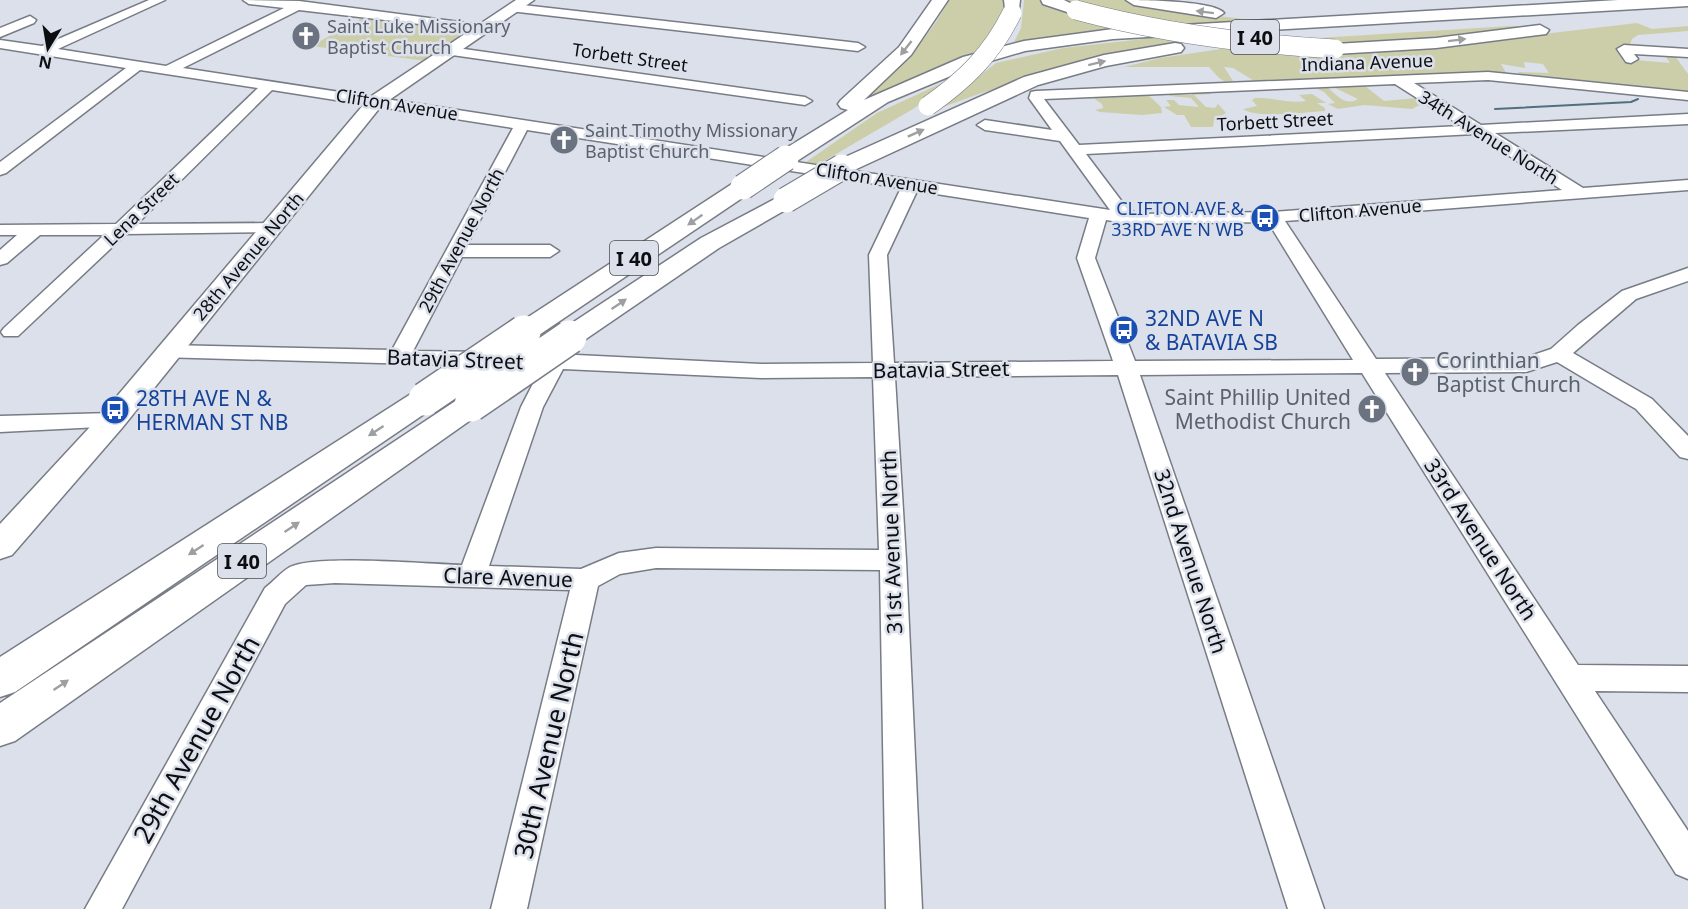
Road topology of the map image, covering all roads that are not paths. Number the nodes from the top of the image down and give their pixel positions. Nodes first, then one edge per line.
1 (159, 0) edge
2 (249, 0) edge
3 (940, 0) edge
4 (1012, 0) edge
5 (1048, 0) edge
6 (1134, 0) edge
7 (1688, 1) edge
8 (303, 3) edge
9 (520, 4) edge
10 (1688, 13) edge
11 (1473, 14) junction
12 (30, 20) dead end
13 (1606, 23) dead end
14 (1560, 28) dead end
15 (483, 29) junction
16 (1, 43) edge
17 (858, 47) dead end
18 (45, 50) junction
19 (450, 51) junction
20 (1684, 52) edge
21 (1631, 59) dead end
22 (1688, 64) edge
23 (138, 66) junction
24 (170, 69) junction
25 (1400, 81) junction
26 (269, 85) junction
27 (1688, 96) edge
28 (805, 100) dead end
29 (376, 101) junction
30 (1688, 119) edge
31 (523, 123) junction
32 (985, 125) dead end
33 (1475, 130) junction
34 (1071, 143) junction
35 (786, 158) junction
36 (843, 167) junction
37 (0, 170) edge
38 (912, 183) junction
39 (1688, 185) edge
40 (1579, 193) junction
41 (1099, 214) junction
42 (1273, 217) junction
43 (1133, 219) junction
44 (122, 228) junction
45 (273, 228) junction
46 (36, 229) junction
47 (0, 230) edge
48 (550, 250) dead end
49 (453, 252) junction
50 (0, 259) edge
51 (1688, 274) edge
52 (11, 332) dead end
53 (563, 349) junction
54 (167, 352) junction
55 (1559, 354) junction
56 (399, 357) junction
57 (1126, 367) junction
58 (1369, 368) junction
59 (883, 370) junction
60 (112, 421) junction
61 (0, 424) edge
62 (1688, 451) edge
63 (0, 546) edge
64 (893, 560) junction
65 (299, 575) joint
66 (472, 575) junction
67 (586, 580) junction
68 (11, 673) edge
69 (1571, 678) junction
70 (1688, 679) edge
71 (7, 722) edge
72 (1688, 862) edge
73 (103, 909) edge
74 (509, 909) edge
75 (904, 909) edge
76 (1306, 909) edge

1 - 18 street
2 - 8 street
3 -> 35 highway
4 - 36 highway, bridge
5 -> 14 highway, bridge
11 -> 6 highway
7 - 11 highway, I 40
8 - 15 street
8 - 24 street
9 - 15 main road, 28th Avenue North
9 - 17 street
10 - 13 highway
36 -> 10 highway, I 40
11 - 35 highway, I 40
12 - 16 street
15 - 19 main road, 28th Avenue North
16 - 18 street, Clifton Avenue
18 - 23 street, Clifton Avenue
19 - 28 street, Torbett Street
19 - 29 main road, 28th Avenue North
20 - 21 street
20 - 22 street
23 - 24 street, Clifton Avenue
23 - 37 street
24 - 26 street, Clifton Avenue
25 - 27 street, Indiana Avenue
25 - 33 street, 34th Avenue North
25 - 34 street, Indiana Avenue
26 - 29 street, Clifton Avenue
26 - 44 street, Lena Street
29 - 31 street, Clifton Avenue
29 - 45 main road, 28th Avenue North
30 - 33 street, Torbett Street
31 - 38 street, Clifton Avenue
31 - 49 street, 29th Avenue North
32 - 34 street, Torbett Street
33 - 34 street, Torbett Street
33 - 40 street, 34th Avenue North
34 - 43 street
35 -> 68 highway, I 40, bridge
53 -> 36 highway, I 40, bridge
38 - 41 street, Clifton Avenue
38 - 59 street, 31st Avenue North
39 - 40 street, Clifton Avenue
40 - 42 street, Clifton Avenue
41 - 43 street, Clifton Avenue
41 - 57 street, 32nd Avenue North
42 - 43 street, Clifton Avenue
42 - 58 street, 33rd Avenue North
44 - 45 street
44 - 46 street
44 - 52 street, Lena Street
45 - 54 main road, 28th Avenue North
46 - 47 street
46 - 50 street
48 - 49 street
49 - 56 street, 29th Avenue North
51 - 55 street, Batavia Street
53 - 56 street, Batavia Street
53 - 59 street, Batavia Street
53 - 66 street
71 -> 53 highway, I 40, bridge
54 - 56 street, Batavia Street
54 - 60 main road, 28th Avenue North
55 - 58 street, Batavia Street
55 - 62 street
57 - 58 street, Batavia Street
57 - 59 street, Batavia Street
57 - 76 street, 32nd Avenue North
58 - 69 street, 33rd Avenue North
59 - 64 street, 31st Avenue North
60 - 61 street
60 - 63 main road, 28th Avenue North
64 - 67 street, Clare Avenue
64 - 75 street, 31st Avenue North
65 - 66 street, Clare Avenue
65 - 73 street, 29th Avenue North
66 - 67 street, Clare Avenue
67 - 74 street, 30th Avenue North
69 - 70 street
69 - 72 street, 33rd Avenue North

